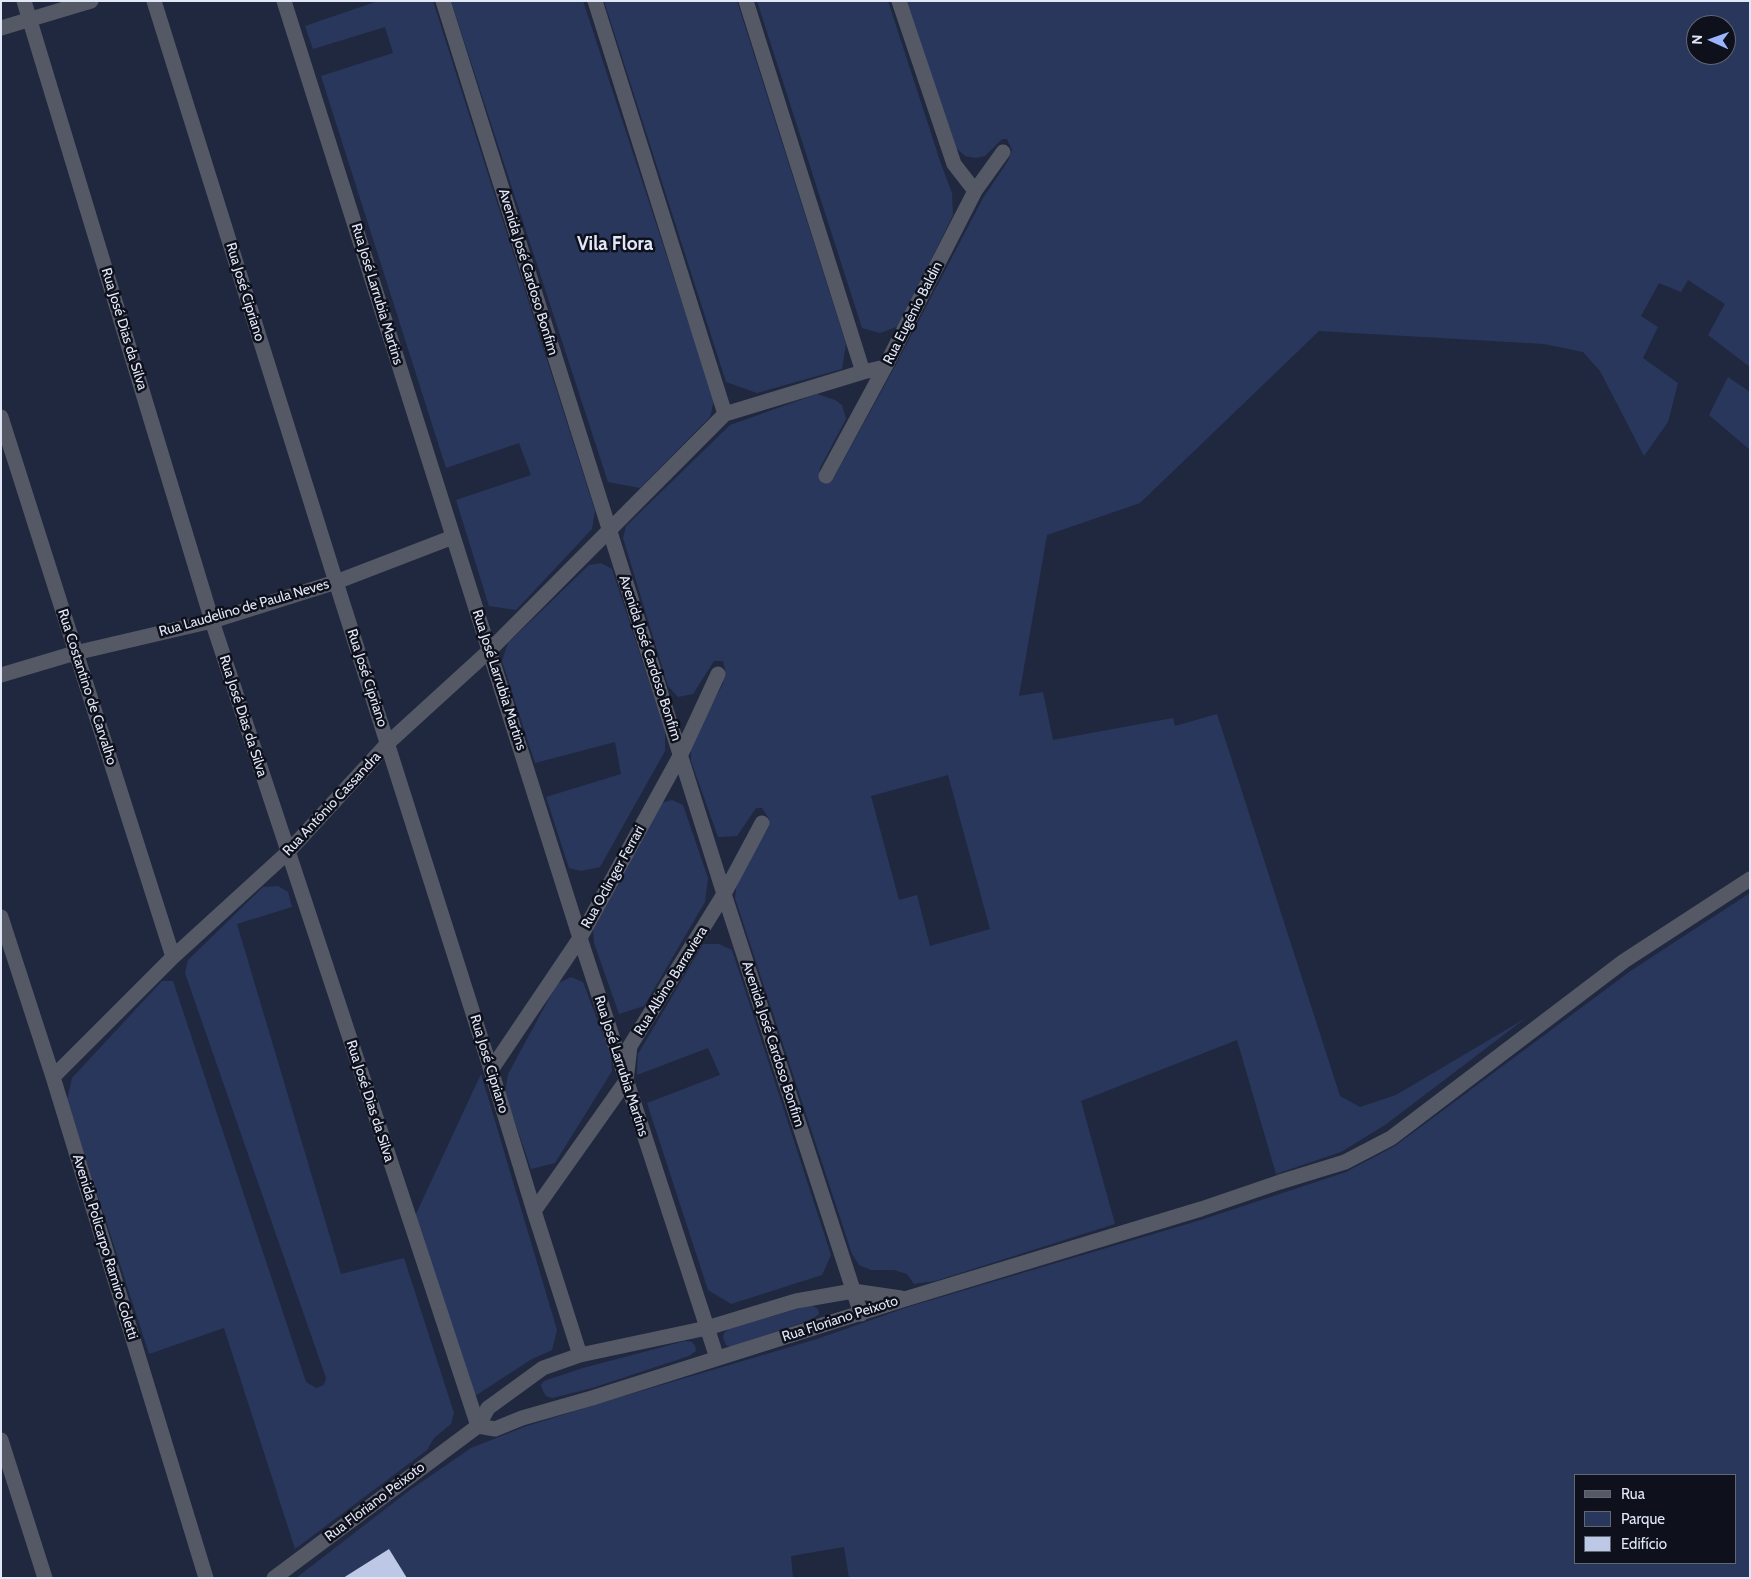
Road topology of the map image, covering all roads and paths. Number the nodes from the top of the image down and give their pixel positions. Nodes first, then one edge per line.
1 (24, 1) edge
2 (91, 1) edge
3 (154, 1) edge
4 (284, 1) edge
5 (443, 1) edge
6 (595, 1) edge
7 (746, 1) edge
8 (899, 1) edge
9 (30, 20) junction
10 (1, 28) edge
11 (1003, 152) dead end
12 (974, 191) junction
13 (885, 367) junction
14 (863, 372) junction
15 (725, 414) junction
16 (1, 417) edge
17 (826, 476) dead end
18 (609, 529) junction
19 (453, 538) junction
20 (336, 582) junction
21 (212, 621) junction
22 (490, 650) junction
23 (75, 653) junction
24 (718, 674) dead end
25 (1, 675) edge
26 (388, 744) junction
27 (681, 754) junction
28 (762, 823) dead end
29 (287, 853) junction
30 (1750, 879) edge
31 (724, 894) junction
32 (1, 916) edge
33 (580, 938) junction
34 (174, 957) junction
35 (492, 1070) junction
36 (53, 1077) junction
37 (626, 1081) junction
38 (534, 1212) junction
39 (853, 1291) junction
40 (905, 1299) junction
41 (861, 1314) junction
42 (707, 1328) junction
43 (580, 1355) junction
44 (717, 1358) junction
45 (478, 1426) junction
46 (1, 1440) edge
47 (45, 1578) edge
48 (206, 1578) edge
49 (274, 1578) edge

1 - 9 street, Rua José Dias da Silva
2 - 9 street
3 - 20 street, Rua José Cipriano
4 - 19 street, Rua José Larrubia Martins
5 - 18 street, Avenida José Cardoso Bonfim
6 - 15 street
7 - 14 street
8 - 12 street
9 - 10 street
9 - 21 street, Rua José Dias da Silva
11 - 12 street, Rua Eugênio Baldin
12 - 13 street, Rua Eugênio Baldin
13 - 14 street
13 - 17 street, Rua Eugênio Baldin
14 - 15 street
15 - 18 street, Rua Antônio Cassandra
16 - 23 street, Rua Costantino de Carvalho
18 - 22 street, Rua Antônio Cassandra
18 - 27 street, Avenida José Cardoso Bonfim
19 - 20 street, Rua Laudelino de Paula Neves
19 - 22 street, Rua José Larrubia Martins
20 - 21 street, Rua Laudelino de Paula Neves
20 - 26 street, Rua José Cipriano
21 - 23 street, Rua Laudelino de Paula Neves
21 - 29 street, Rua José Dias da Silva
22 - 26 street, Rua Antônio Cassandra
22 - 33 street, Rua José Larrubia Martins
23 - 25 street, Rua Laudelino de Paula Neves
23 - 34 street, Rua Costantino de Carvalho
24 - 27 street, Rua Oclinger Ferrari
26 - 29 street, Rua Antônio Cassandra
26 - 35 street, Rua José Cipriano
27 - 31 street, Avenida José Cardoso Bonfim
27 - 33 street, Rua Oclinger Ferrari
28 - 31 street, Rua Albino Barraviera
29 - 34 street, Rua Antônio Cassandra
29 - 45 street, Rua José Dias da Silva
30 - 40 street
31 - 37 street, Rua Albino Barraviera
31 - 39 street, Avenida José Cardoso Bonfim
32 - 36 street, Avenida Policarpo Ramiro Coletti
33 - 35 street, Rua Oclinger Ferrari
33 - 37 street, Rua José Larrubia Martins
34 - 36 street, Rua Antônio Cassandra
35 - 38 street, Rua José Cipriano
36 - 48 street, Avenida Policarpo Ramiro Coletti
37 - 38 street, Rua Albino Barraviera
37 - 42 street, Rua José Larrubia Martins
38 - 43 street, Rua José Cipriano
39 - 40 street, Rua Floriano Peixoto
39 - 41 street, Avenida José Cardoso Bonfim
39 - 42 street, Rua Floriano Peixoto
40 - 41 street, Rua Floriano Peixoto
41 - 44 street, Rua Floriano Peixoto
42 - 43 street, Rua Floriano Peixoto
42 - 44 street, Rua José Larrubia Martins
43 - 45 street, Rua Floriano Peixoto
44 - 45 street, Rua Floriano Peixoto
45 - 49 street, Rua Floriano Peixoto
46 - 47 street

